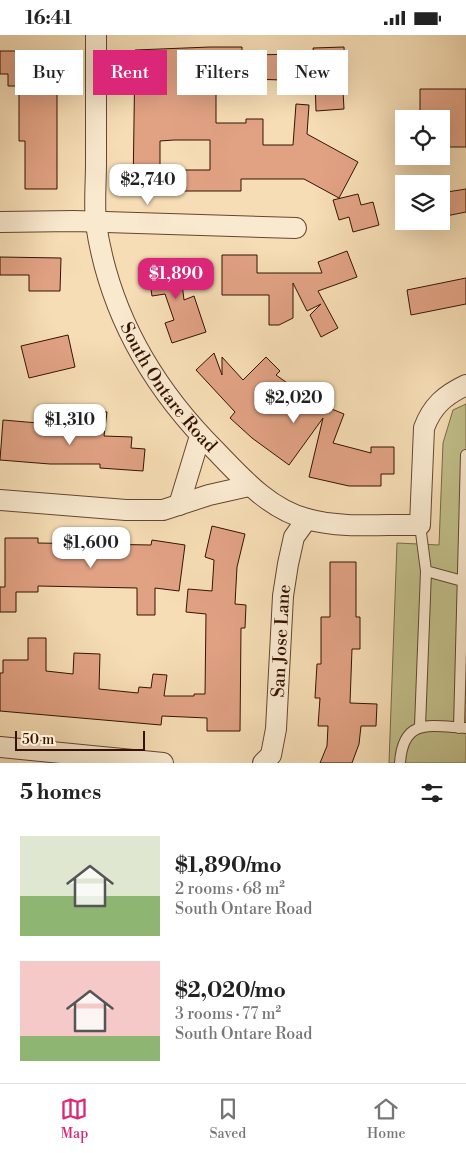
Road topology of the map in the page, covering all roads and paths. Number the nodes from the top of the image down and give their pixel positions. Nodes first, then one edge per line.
1 (96, 35) edge
2 (0, 222) edge
3 (96, 223) junction
4 (296, 228) dead end
5 (466, 385) edge
6 (200, 436) junction
7 (466, 455) edge
8 (249, 486) junction
9 (0, 501) edge
10 (179, 505) junction
11 (307, 519) junction
12 (420, 525) junction
13 (426, 571) junction
14 (464, 582) edge
15 (420, 726) junction
16 (462, 728) edge
17 (0, 747) edge
18 (162, 763) edge
19 (263, 763) edge
20 (400, 763) edge

1 - 3 street, South Ontare Road
2 - 3 street
3 - 4 street
3 - 6 street, South Ontare Road
5 - 12 street
6 - 8 street, South Ontare Road
6 - 10 street
7 - 14 lane
8 - 10 street
8 - 11 street, South Ontare Road
9 - 10 street
11 - 12 street, South Ontare Road
11 - 19 street, San Jose Lane
12 - 13 lane
13 - 14 lane
13 - 15 lane
14 - 16 lane
15 - 16 lane
15 - 20 lane
17 - 18 street

